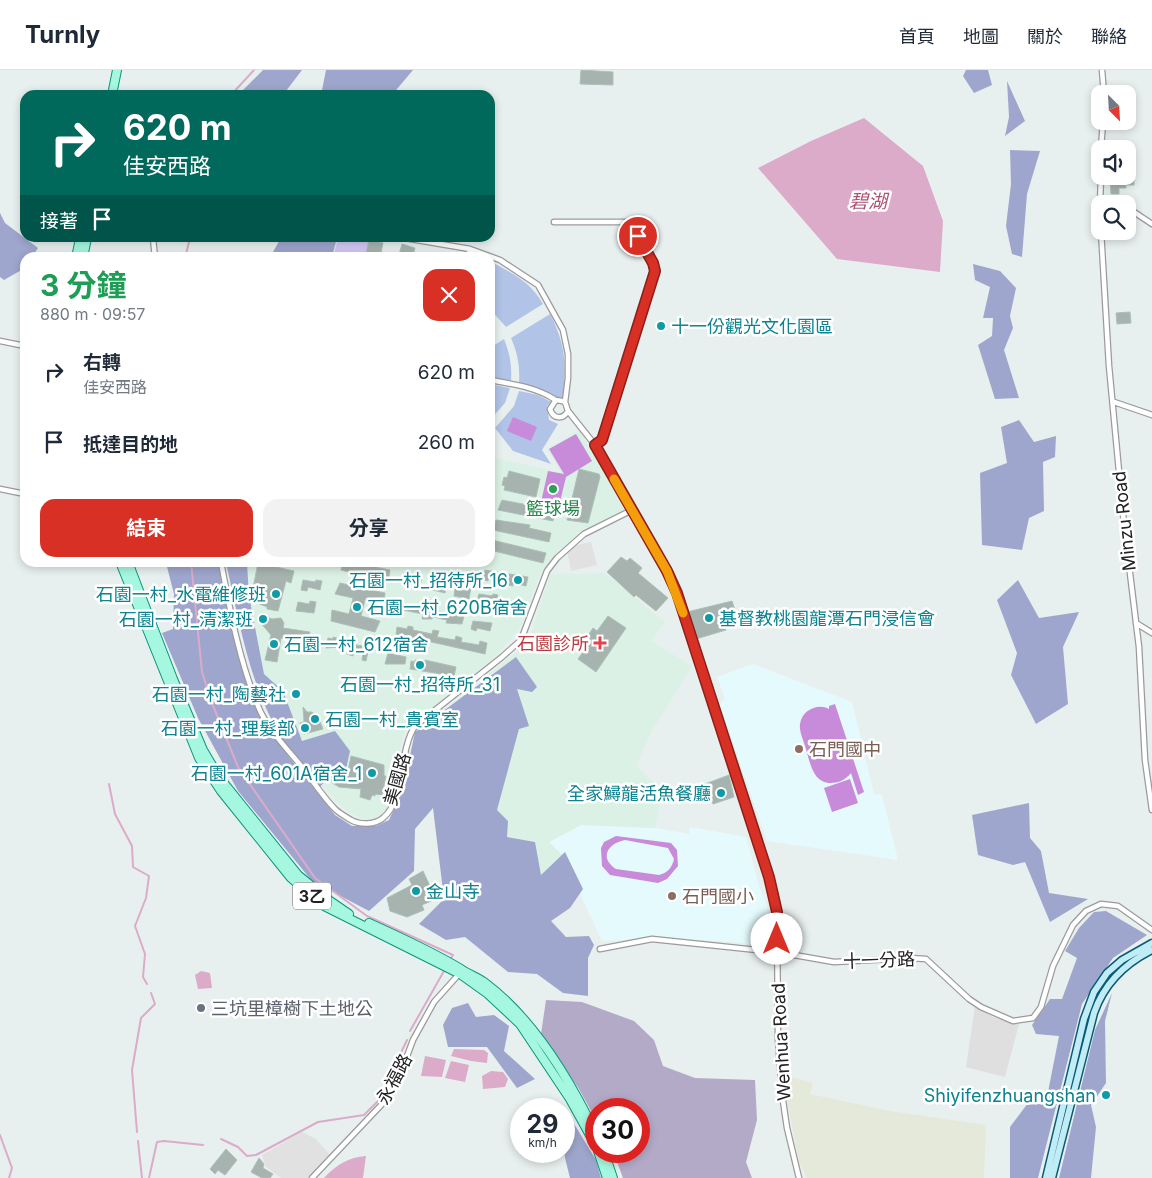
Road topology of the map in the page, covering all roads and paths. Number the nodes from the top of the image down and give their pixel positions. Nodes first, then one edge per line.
1 (117, 70) edge
2 (1103, 70) edge
3 (1104, 85) edge
4 (113, 90) edge
5 (1136, 213) edge
6 (554, 222) dead end
7 (1152, 224) edge
8 (1102, 240) edge
9 (429, 242) edge
10 (470, 249) junction
11 (469, 252) edge
12 (478, 252) edge
13 (495, 258) edge
14 (0, 341) edge
15 (20, 345) edge
16 (495, 381) edge
17 (556, 400) junction
18 (565, 402) junction
19 (1114, 402) junction
20 (568, 411) junction
21 (1152, 415) edge
22 (595, 445) junction
23 (0, 488) edge
24 (20, 493) edge
25 (632, 510) junction
26 (122, 567) edge
27 (130, 567) edge
28 (222, 567) edge
29 (1136, 623) junction
30 (1152, 633) edge
31 (1145, 760) junction
32 (1152, 762) edge
33 (1152, 810) edge
34 (1152, 930) edge
35 (1152, 943) edge
36 (600, 949) dead end
37 (1152, 950) edge
38 (777, 952) junction
39 (461, 972) junction
40 (585, 1114) edge
41 (585, 1127) edge
42 (602, 1163) edge
43 (608, 1163) edge
44 (312, 1178) edge
45 (607, 1178) edge
46 (613, 1178) edge
47 (799, 1178) edge
48 (1046, 1178) edge
49 (1052, 1178) edge

1 - 4 main road
2 - 3 street
5 - 7 street
6 - 22 street
8 - 19 street, Minzu Road
9 - 10 street
10 - 11 street
10 - 12 street
13 - 18 street
14 - 15 street
16 - 17 street
17 - 18 street
17 - 20 street
18 - 20 street, Wenhua Road
19 - 21 street
19 - 29 street, Minzu Road
20 - 22 street, Wenhua Road
22 - 25 street, Wenhua Road
23 - 24 street
25 - 28 street, 美國路
25 - 38 street, Wenhua Road
26 - 39 main road, 3乙
27 - 39 main road, 3乙
29 - 30 street
29 - 31 street, Minzu Road
31 - 32 street
31 - 33 street, Minzu Road
34 - 38 street, 十一分路
35 - 48 main road
36 - 38 street, 十一分路
37 - 49 main road
38 - 47 street, Wenhua Road
39 - 40 main road, 3乙
39 - 41 main road, 3乙
39 - 44 street, 永福路
42 - 45 main road
43 - 46 main road

